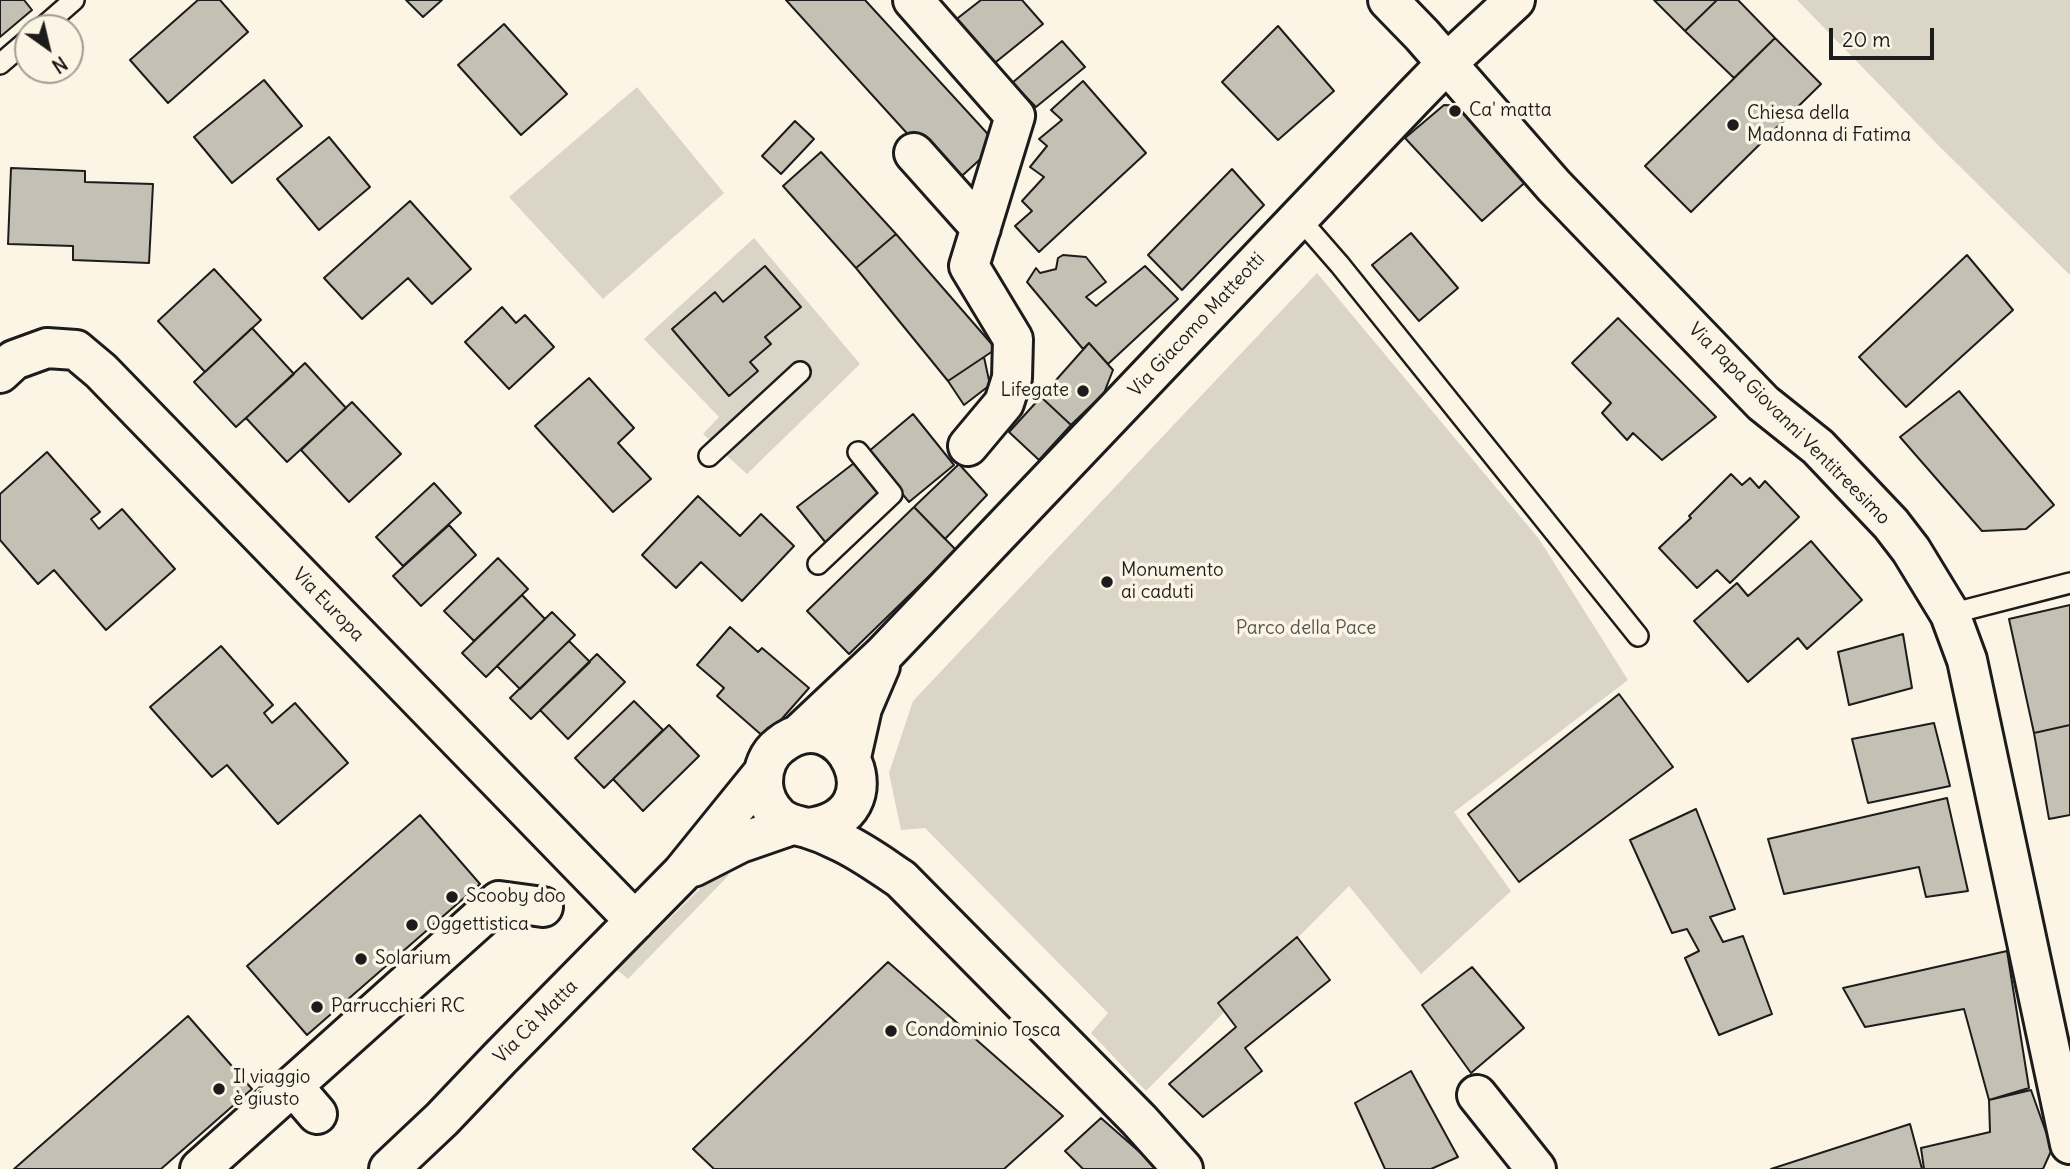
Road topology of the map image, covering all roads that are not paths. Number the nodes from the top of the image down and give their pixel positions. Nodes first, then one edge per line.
1 (74, 0) edge
2 (913, 0) edge
3 (1388, 0) edge
4 (1515, 0) edge
5 (58, 14) edge
6 (14, 52) edge
7 (1447, 63) junction
8 (0, 64) edge
9 (914, 153) dead end
10 (1299, 218) junction
11 (981, 228) junction
12 (800, 372) dead end
13 (0, 373) edge
14 (968, 446) dead end
15 (858, 452) dead end
16 (709, 456) dead end
17 (818, 564) dead end
18 (2070, 583) edge
19 (1950, 614) junction
20 (1638, 636) dead end
21 (884, 654) junction
22 (798, 735) junction
23 (763, 773) junction
24 (853, 775) junction
25 (800, 826) junction
26 (682, 873) junction
27 (901, 879) junction
28 (543, 907) dead end
29 (635, 921) junction
30 (1476, 1095) dead end
31 (2070, 1144) edge
32 (200, 1169) edge
33 (389, 1169) edge
34 (1183, 1169) edge
35 (1536, 1169) edge

1 - 5 lane
2 - 11 street
3 - 7 street, Via Papa Giovanni Ventitreesimo
4 - 7 street, Via Giacomo Matteotti
6 - 8 lane
7 - 10 street, Via Giacomo Matteotti
7 - 19 street, Via Papa Giovanni Ventitreesimo
9 - 11 street
10 - 20 lane
10 - 21 street, Via Giacomo Matteotti
11 - 14 street
12 - 16 lane
13 - 29 street, Via Europa
15 - 17 lane
18 - 19 lane
19 - 31 street, Via Papa Giovanni Ventitreesimo
21 - 22 street, Via Giacomo Matteotti
21 - 24 street, Via Giacomo Matteotti
22 - 23 street, Via Giacomo Matteotti
22 - 24 street
23 - 25 street
23 - 26 street, Via Cà Matta
24 - 25 street, Via Giacomo Matteotti
24 - 27 street
25 - 26 street, Via Cà Matta
25 - 27 street
26 - 29 street, Via Cà Matta
27 - 34 street
28 - 32 street
29 - 33 street, Via Cà Matta
30 - 35 street

